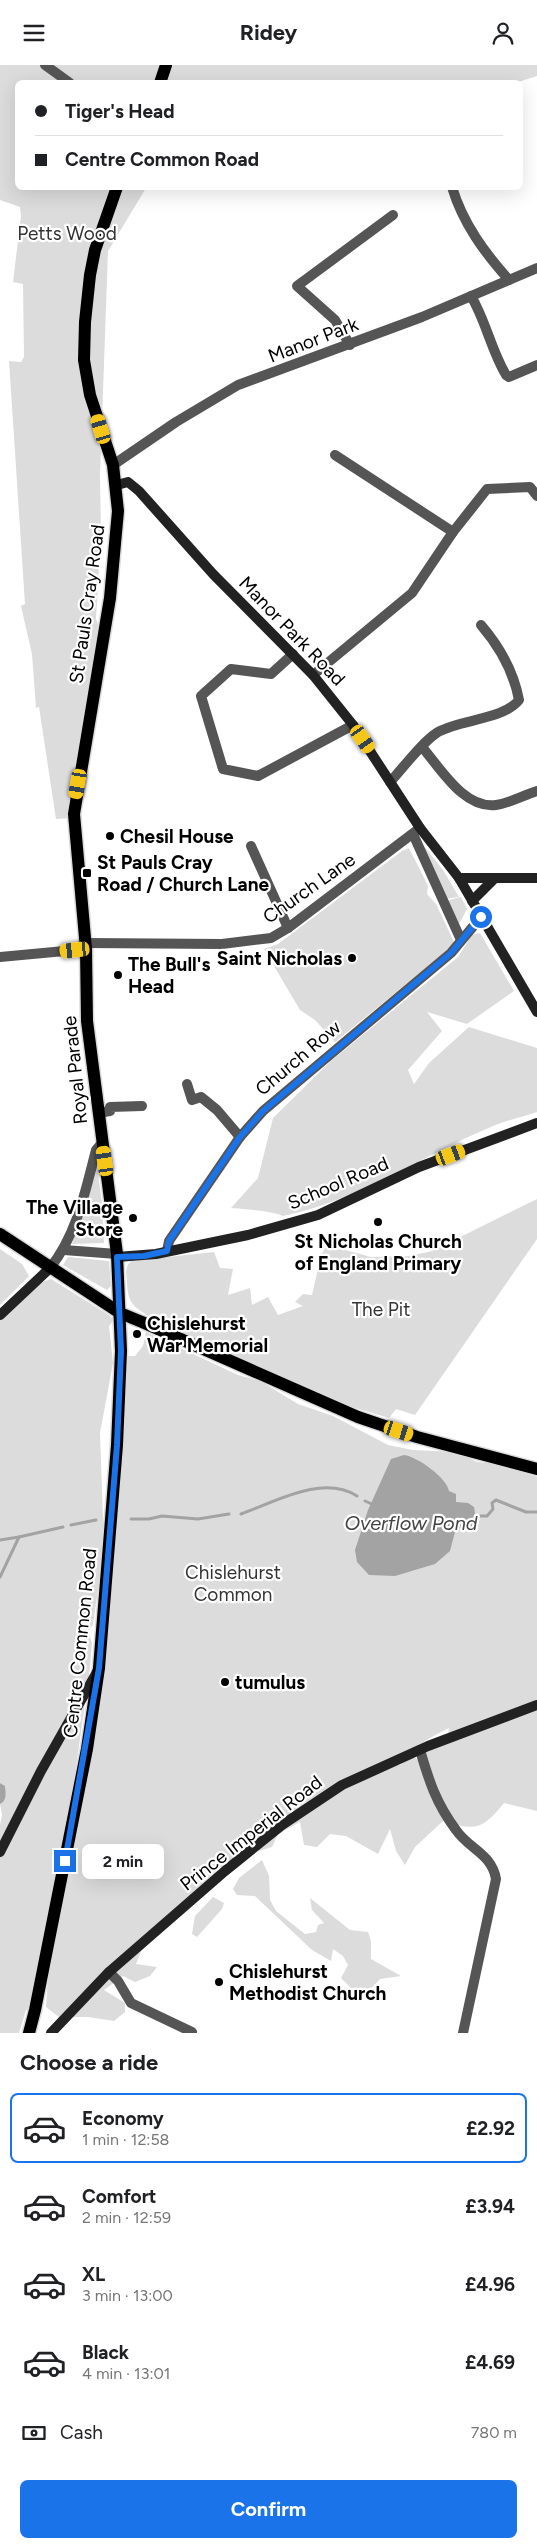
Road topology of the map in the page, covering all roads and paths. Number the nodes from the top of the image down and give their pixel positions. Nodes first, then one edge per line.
1 (45, 65) edge
2 (166, 65) edge
3 (66, 80) edge
4 (161, 80) edge
5 (116, 190) edge
6 (453, 190) edge
7 (393, 215) dead end
8 (537, 268) edge
9 (509, 280) junction
10 (471, 296) junction
11 (350, 345) junction
12 (537, 365) edge
13 (335, 455) dead end
14 (113, 465) junction
15 (117, 485) junction
16 (537, 496) edge
17 (453, 532) junction
18 (480, 625) dead end
19 (293, 654) junction
20 (313, 675) junction
21 (353, 725) junction
22 (422, 747) junction
23 (390, 782) junction
24 (537, 791) edge
25 (416, 831) junction
26 (251, 846) dead end
27 (459, 878) junction
28 (494, 878) junction
29 (537, 878) edge
30 (472, 901) junction
31 (481, 917) junction
32 (288, 928) junction
33 (461, 940) junction
34 (86, 946) junction
35 (0, 957) edge
36 (537, 1011) edge
37 (187, 1084) dead end
38 (142, 1106) dead end
39 (98, 1113) junction
40 (537, 1123) edge
41 (240, 1137) junction
42 (102, 1143) junction
43 (0, 1234) edge
44 (64, 1250) junction
45 (167, 1251) junction
46 (117, 1255) junction
47 (50, 1268) junction
48 (120, 1313) junction
49 (0, 1315) edge
50 (537, 1469) edge
51 (99, 1668) junction
52 (537, 1705) edge
53 (420, 1750) junction
54 (0, 1851) edge
55 (109, 1972) junction
56 (192, 2032) edge
57 (29, 2033) edge
58 (51, 2033) edge
59 (464, 2033) edge

1 - 3 street
2 - 4 main road
5 - 14 main road, St Pauls Cray Road
6 - 9 street
7 - 11 street
8 - 9 street, Manor Park
9 - 10 street, Manor Park
10 - 11 street, Manor Park
10 - 12 street
11 - 14 street, Manor Park
13 - 17 street
14 - 15 main road, St Pauls Cray Road
15 - 19 main road, Manor Park Road
15 - 34 main road, St Pauls Cray Road
16 - 17 street
17 - 20 street
18 - 22 street
19 - 20 main road, Manor Park Road
19 - 21 street
20 - 21 main road, Manor Park Road
21 - 23 main road, Manor Park Road
22 - 23 street
22 - 24 street
23 - 25 main road, Manor Park Road
25 - 27 main road
25 - 32 street, Church Lane
25 - 33 street, Manor Park Road
26 - 32 street
27 - 28 main road
27 - 30 main road
28 - 29 main road
28 - 30 main road
30 - 31 main road
31 - 33 street, Church Row
31 - 36 main road
32 - 34 street, Church Lane
33 - 41 street, Church Row
34 - 35 street, Church Lane
34 - 39 main road, Royal Parade
37 - 41 street
38 - 39 street
39 - 42 main road, Royal Parade
40 - 45 main road, School Road
41 - 45 street, Church Row
42 - 44 street
42 - 46 main road, Royal Parade
43 - 47 main road
44 - 46 street
44 - 47 street
45 - 46 main road, School Road
46 - 48 main road, Royal Parade
47 - 48 main road
47 - 49 main road
48 - 50 main road
48 - 51 main road, Centre Common Road
51 - 54 main road
51 - 57 main road, Centre Common Road
52 - 53 main road, Prince Imperial Road
53 - 55 main road, Prince Imperial Road
53 - 59 street
55 - 56 street
55 - 58 main road, Prince Imperial Road

